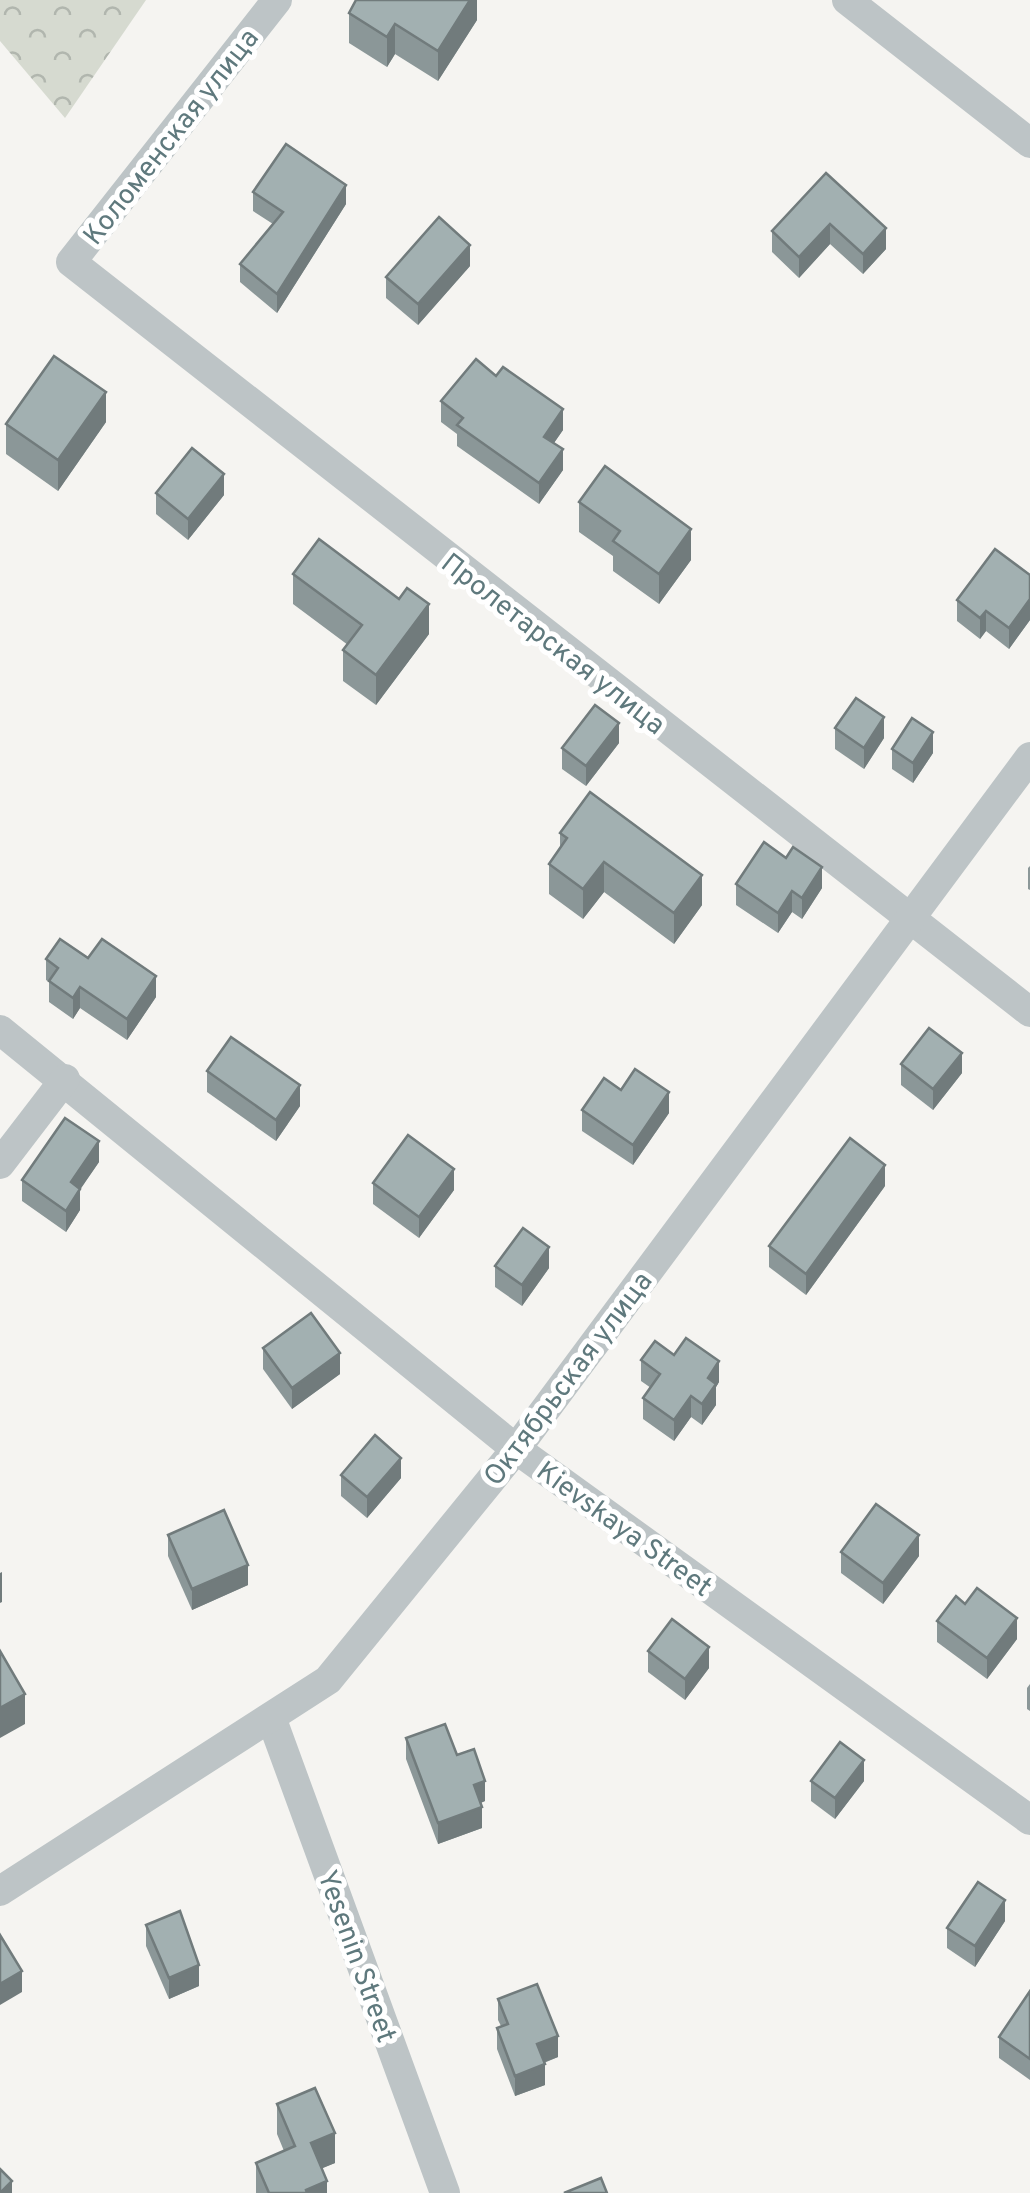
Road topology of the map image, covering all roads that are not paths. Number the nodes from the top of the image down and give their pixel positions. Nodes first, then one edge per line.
1 (276, 0) edge
2 (848, 0) edge
3 (1030, 143) edge
4 (81, 270) joint
5 (1030, 757) edge
6 (906, 920) junction
7 (1030, 1012) edge
8 (0, 1030) edge
9 (65, 1080) junction
10 (0, 1164) edge
11 (516, 1449) junction
12 (272, 1720) junction
13 (1030, 1820) edge
14 (0, 1891) edge
15 (444, 2193) edge

1 - 4 street, Коломенская улица
2 - 3 street
4 - 6 street, Пролетарская улица
5 - 6 street, Октябрьская улица
6 - 7 street, Пролетарская улица
6 - 11 street, Октябрьская улица
8 - 9 street, Kievskaya Street
9 - 10 street
9 - 11 street, Kievskaya Street
11 - 12 street, Октябрьская улица
11 - 13 street, Kievskaya Street
12 - 14 street, Октябрьская улица
12 - 15 street, Yesenin Street

